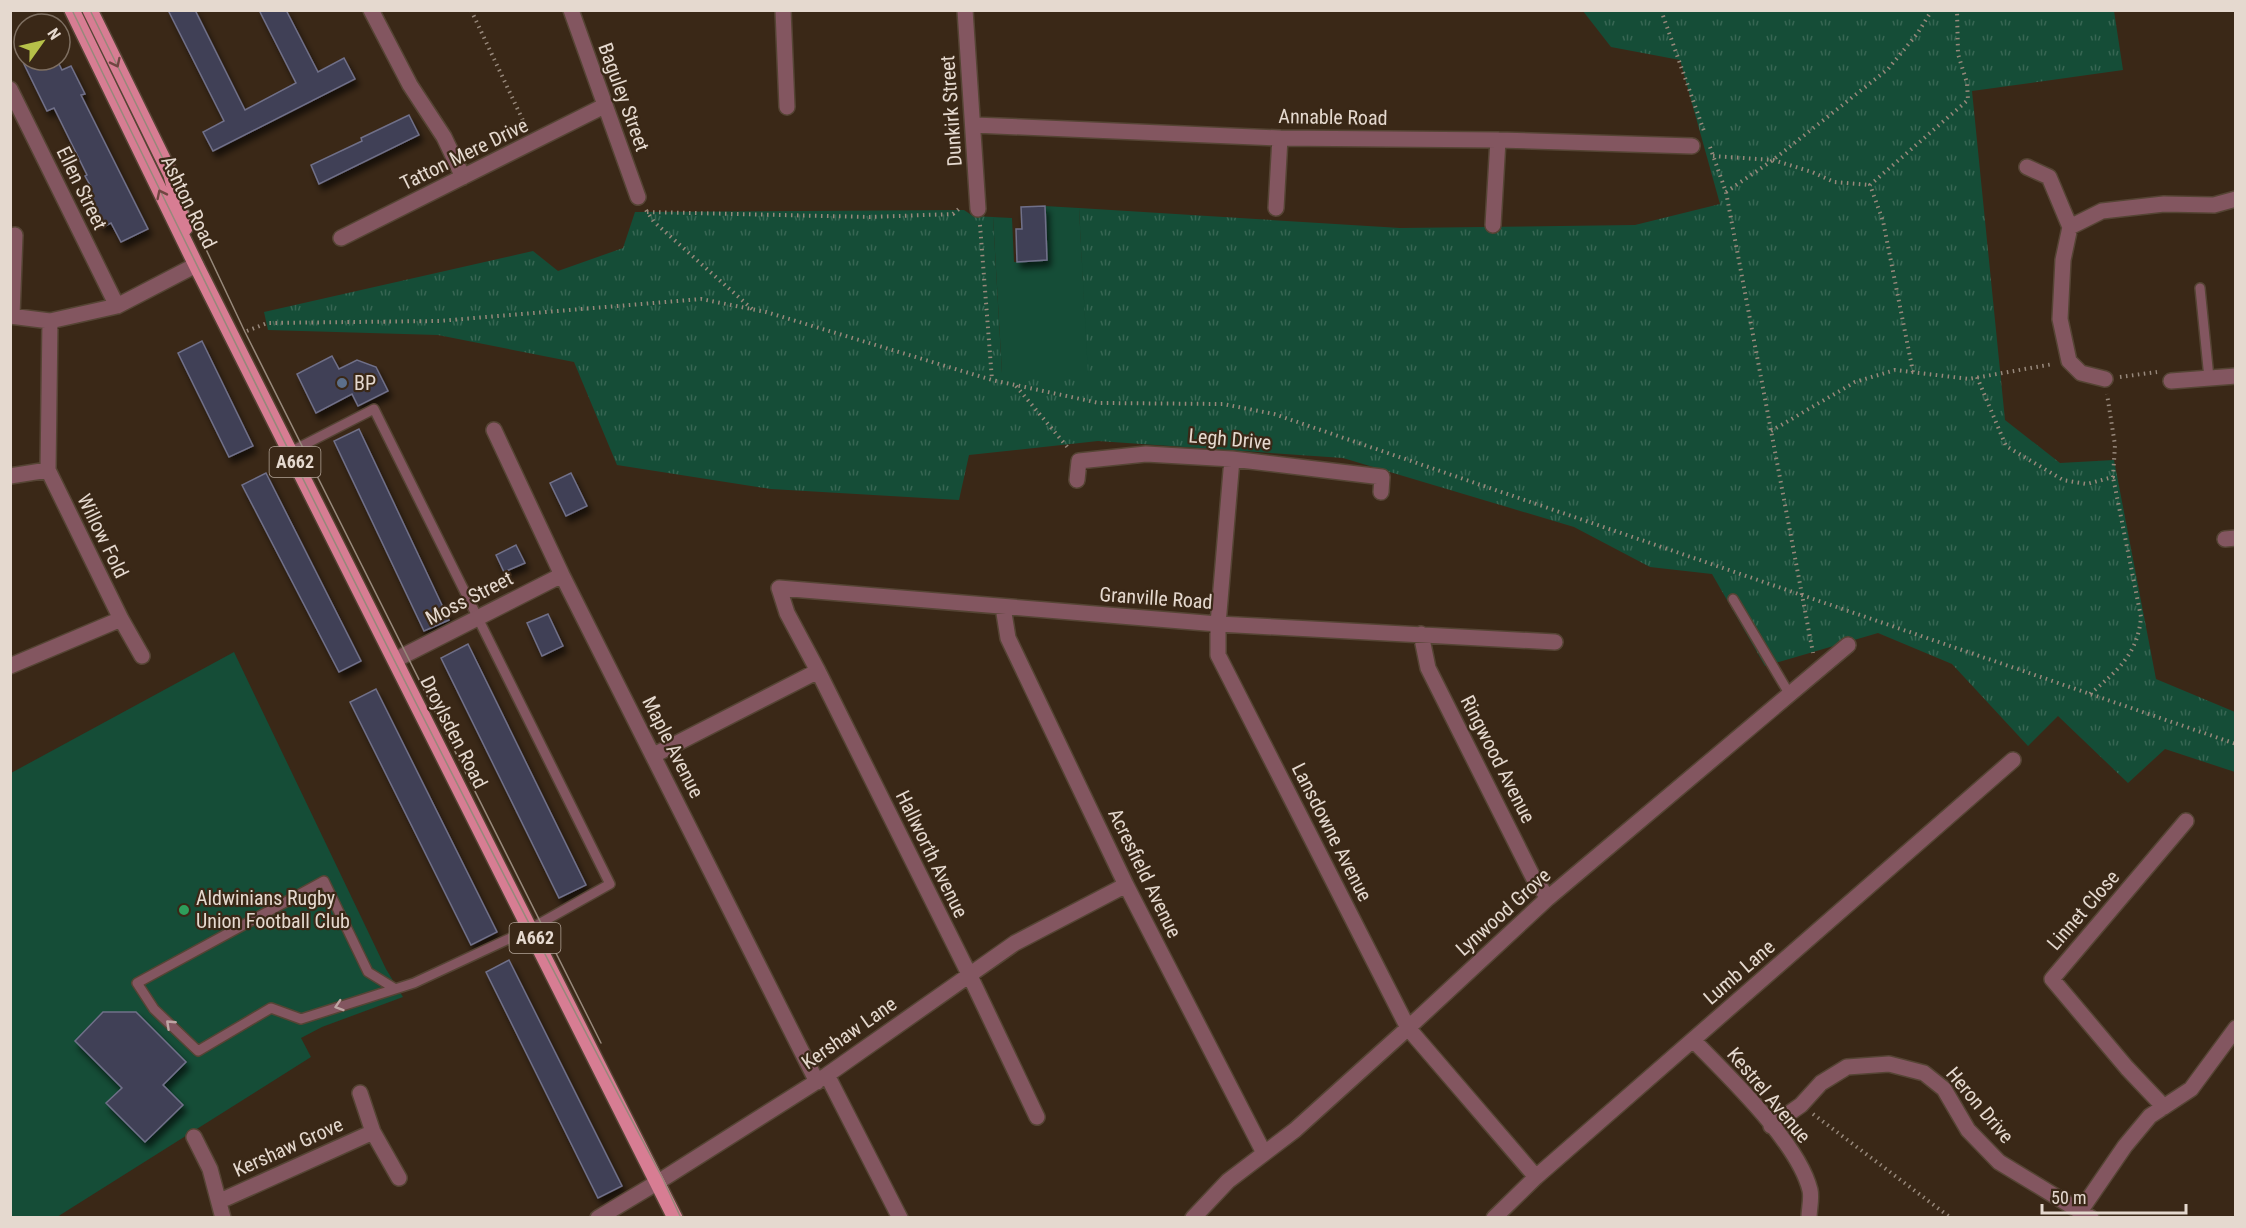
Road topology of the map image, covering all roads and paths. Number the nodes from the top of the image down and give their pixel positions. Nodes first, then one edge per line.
1 (72, 10) edge
2 (90, 10) edge
3 (371, 10) edge
4 (471, 10) edge
5 (572, 10) edge
6 (783, 10) edge
7 (965, 10) edge
8 (1661, 10) edge
9 (1932, 10) edge
10 (1957, 10) edge
11 (10, 89) edge
12 (604, 106) junction
13 (787, 107) dead end
14 (974, 125) junction
15 (1280, 138) junction
16 (1498, 140) junction
17 (534, 142) junction
18 (1692, 146) dead end
19 (1713, 156) junction
20 (1773, 160) junction
21 (2027, 167) dead end
22 (463, 177) junction
23 (1870, 185) junction
24 (1726, 192) junction
25 (638, 197) joint
26 (2235, 199) edge
27 (1276, 208) dead end
28 (978, 209) junction
29 (647, 212) junction
30 (1493, 225) dead end
31 (2070, 227) junction
32 (15, 235) dead end
33 (341, 238) dead end
34 (196, 265) junction
35 (2200, 288) dead end
36 (117, 306) junction
37 (753, 309) dead end
38 (11, 316) edge
39 (50, 321) junction
40 (2069, 361) junction
41 (1913, 372) junction
42 (2235, 376) edge
43 (1977, 377) junction
44 (2209, 378) junction
45 (2105, 379) junction
46 (992, 380) dead end
47 (2171, 381) joint
48 (1015, 385) dead end
49 (494, 430) dead end
50 (1771, 431) junction
51 (290, 452) junction
52 (1232, 459) junction
53 (1079, 461) junction
54 (48, 470) junction
55 (10, 476) edge
56 (2113, 477) junction
57 (1077, 480) dead end
58 (1381, 492) dead end
59 (562, 574) junction
60 (1733, 600) dead end
61 (1003, 607) junction
62 (786, 613) joint
63 (479, 617) junction
64 (121, 620) junction
65 (1218, 624) junction
66 (1421, 634) junction
67 (1556, 642) dead end
68 (1848, 645) dead end
69 (142, 656) dead end
70 (395, 660) junction
71 (10, 666) edge
72 (818, 671) junction
73 (1817, 672) junction
74 (2090, 694) dead end
75 (1790, 695) junction
76 (654, 755) junction
77 (2013, 760) dead end
78 (2186, 821) dead end
79 (1126, 885) junction
80 (1548, 898) junction
81 (530, 929) junction
82 (969, 974) junction
83 (394, 988) junction
84 (1408, 1028) junction
85 (2235, 1028) edge
86 (1693, 1040) junction
87 (822, 1078) junction
88 (360, 1093) dead end
89 (1801, 1105) junction
90 (2164, 1107) junction
91 (1037, 1117) dead end
92 (1771, 1126) junction
93 (373, 1132) junction
94 (195, 1137) dead end
95 (1264, 1153) junction
96 (1536, 1177) junction
97 (399, 1178) dead end
98 (658, 1182) junction
99 (220, 1201) junction
100 (2086, 1214) edge
101 (223, 1218) edge
102 (598, 1218) edge
103 (675, 1218) edge
104 (900, 1218) edge
105 (1193, 1218) edge
106 (1494, 1218) edge
107 (1809, 1218) edge
108 (1951, 1218) edge

34 -> 1 main road, Ashton Road / A662
2 -> 34 main road, Ashton Road / A662
3 - 22 street
4 - 17 path
5 - 12 street, Baguley Street
6 - 13 street
7 - 14 street, Dunkirk Street
8 - 19 path
9 - 20 path
10 - 23 path
11 - 36 street, Ellen Street
12 - 17 street, Tatton Mere Drive
12 - 25 street, Baguley Street
14 - 15 street, Annable Road
14 - 28 street, Dunkirk Street
15 - 16 street, Annable Road
15 - 27 street
16 - 18 street, Annable Road
16 - 30 street
17 - 22 street, Tatton Mere Drive
19 - 20 path
19 - 24 path
20 - 23 path
20 - 24 path
21 - 31 street
22 - 33 street, Tatton Mere Drive
23 - 41 path
24 - 50 path
25 - 29 path
26 - 31 street
28 - 29 path
28 - 46 path
29 - 37 path
31 - 40 street
32 - 38 street
34 - 36 street
34 - 51 main road, Droylsden Road / A662
35 - 44 lane
36 - 39 street
38 - 39 street
39 - 54 street, Willow Fold
40 - 43 path
40 - 45 street
41 - 43 path
41 - 50 path
42 - 44 street
43 - 56 path
44 - 47 street
45 - 47 path
45 - 56 path
48 - 53 path
49 - 59 street, Maple Avenue
50 - 73 path
51 - 63 lane
51 - 70 main road, Droylsden Road / A662
52 - 53 street, Legh Drive
52 - 58 street, Legh Drive
52 - 65 street, Lansdowne Avenue
53 - 57 street
54 - 55 street
54 - 64 street, Willow Fold
56 - 74 path
59 - 63 street, Moss Street
59 - 76 street, Maple Avenue
60 - 75 lane
61 - 62 street, Granville Road
61 - 65 street, Granville Road
61 - 79 street, Acresfield Avenue
62 - 72 street, Hallworth Avenue
63 - 70 street, Moss Street
63 - 81 lane
64 - 69 street, Willow Fold
64 - 71 street
65 - 66 street, Granville Road
65 - 84 street, Lansdowne Avenue
66 - 67 street, Granville Road
66 - 80 street, Ringwood Avenue
68 - 73 street, Lynwood Grove
70 - 81 main road, Droylsden Road / A662
72 - 76 street
72 - 82 street, Hallworth Avenue
73 - 75 street, Lynwood Grove
75 - 80 street, Lynwood Grove
76 - 87 street, Maple Avenue
77 - 86 street, Lumb Lane
78 - 90 street, Linnet Close
79 - 82 street, Kershaw Lane
79 - 95 street, Acresfield Avenue
80 - 84 street, Lynwood Grove
81 - 83 lane
81 - 98 main road, Droylsden Road / A662
82 - 87 street, Kershaw Lane
82 - 91 street, Hallworth Avenue
83 -> 83 lane
84 - 95 street, Lynwood Grove
84 - 96 street, Lansdowne Avenue
85 - 90 street
86 - 92 street, Kestrel Avenue
86 - 96 street, Lumb Lane
87 - 98 street, Kershaw Lane
87 - 104 street, Maple Avenue
88 - 93 street, Kershaw Grove
89 - 92 street, Heron Drive
89 - 100 street, Heron Drive
89 - 108 path
90 - 100 street
92 - 107 street, Kestrel Avenue
93 - 97 street, Kershaw Grove
93 - 99 street, Kershaw Grove
94 - 99 street, Kershaw Grove
95 - 105 street, Lynwood Grove
96 - 106 street, Lumb Lane
98 - 102 street, Kershaw Lane
98 - 103 main road, Droylsden Road / A662
99 - 101 street, Kershaw Grove

